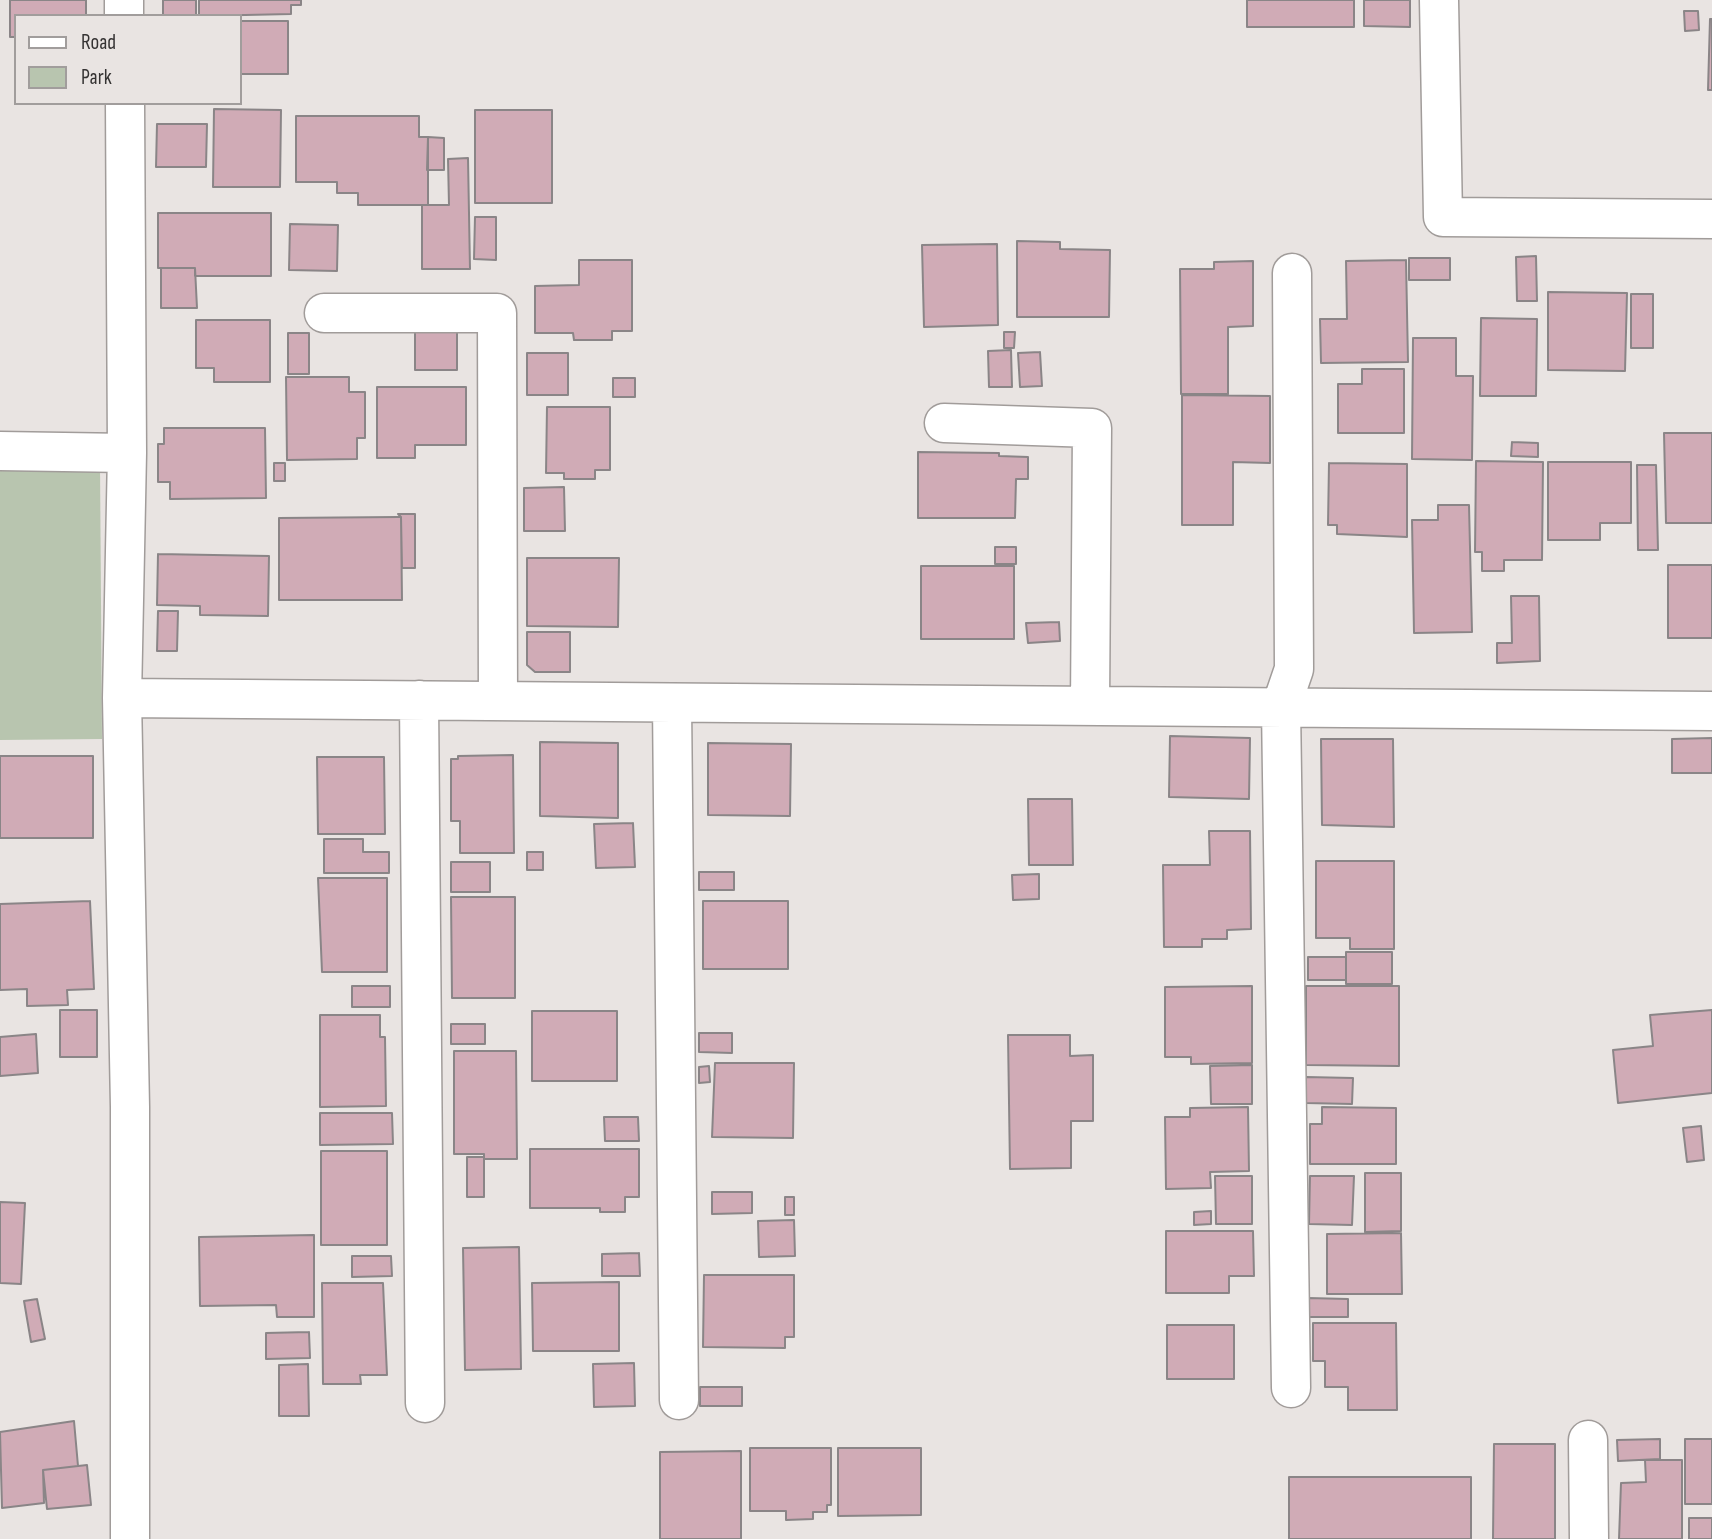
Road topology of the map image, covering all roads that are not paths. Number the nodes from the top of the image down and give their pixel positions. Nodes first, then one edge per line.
1 (1439, 0) edge
2 (125, 105) edge
3 (1712, 219) edge
4 (1292, 273) dead end
5 (324, 313) dead end
6 (944, 423) dead end
7 (0, 451) edge
8 (127, 453) junction
9 (122, 698) junction
10 (419, 700) junction
11 (498, 701) junction
12 (672, 703) junction
13 (1090, 706) junction
14 (1281, 707) junction
15 (1712, 711) edge
16 (1291, 1388) dead end
17 (679, 1400) dead end
18 (425, 1403) dead end
19 (1588, 1440) dead end
20 (130, 1539) edge
21 (1590, 1539) edge

1 - 3 street
2 - 8 street
4 - 14 street
5 - 11 street
6 - 13 street
7 - 8 street
8 - 9 street
9 - 10 street
9 - 20 street
10 - 11 street
10 - 18 street
11 - 12 street
12 - 13 street
12 - 17 street
13 - 14 street
14 - 15 street
14 - 16 street
19 - 21 street

